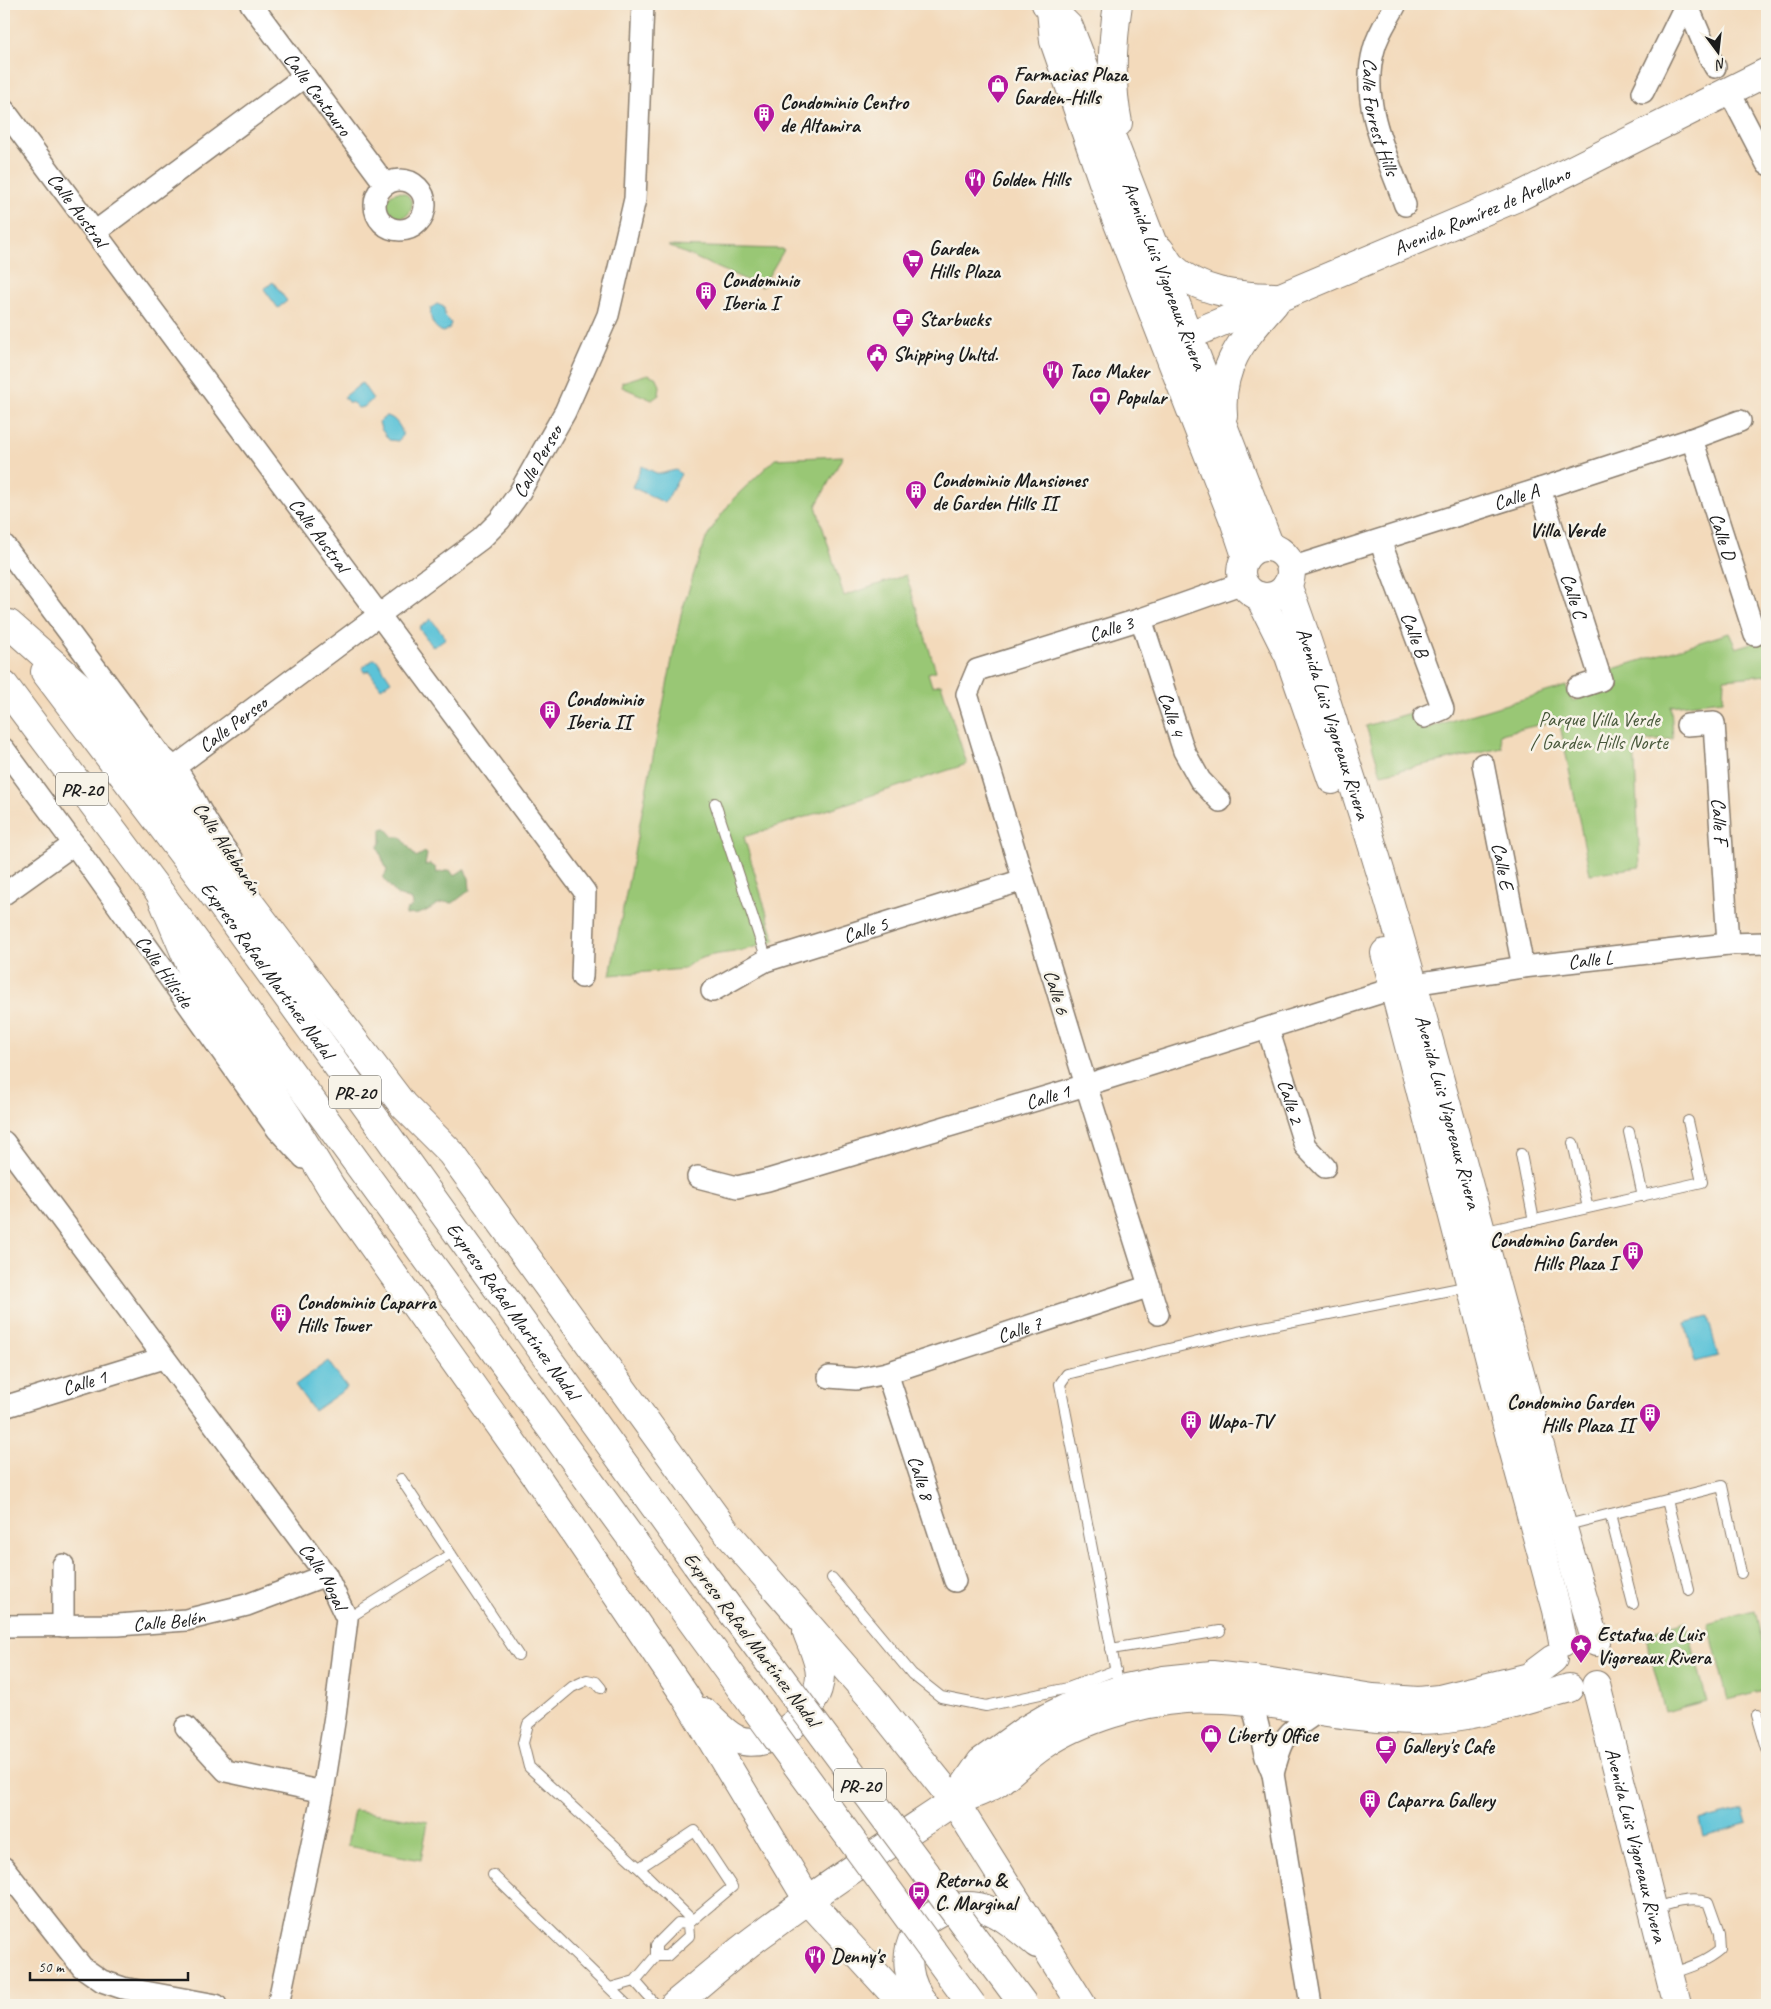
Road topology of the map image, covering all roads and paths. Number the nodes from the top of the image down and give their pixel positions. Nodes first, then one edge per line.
1 (250, 4) edge
2 (643, 4) edge
3 (1118, 4) edge
4 (1396, 4) edge
5 (1687, 4) edge
6 (1052, 6) edge
7 (1716, 67) dead end
8 (1767, 72) edge
9 (305, 76) junction
10 (1729, 91) junction
11 (1643, 92) dead end
12 (4, 110) edge
13 (1767, 164) edge
14 (1128, 179) junction
15 (385, 184) dead end
16 (1405, 204) dead end
17 (95, 232) junction
18 (1150, 233) junction
19 (1280, 297) junction
20 (1188, 336) junction
21 (1740, 421) dead end
22 (1224, 430) junction
23 (1692, 439) junction
24 (1540, 489) junction
25 (1380, 540) junction
26 (4, 545) edge
27 (1254, 570) junction
28 (1289, 576) junction
29 (380, 615) junction
30 (1141, 619) junction
31 (6, 621) edge
32 (1755, 635) dead end
33 (977, 670) joint
34 (4, 685) edge
35 (1577, 688) dead end
36 (1424, 717) dead end
37 (1687, 725) dead end
38 (4, 750) edge
39 (1483, 764) dead end
40 (175, 767) junction
41 (1220, 800) dead end
42 (715, 803) dead end
43 (74, 844) junction
44 (1023, 880) junction
45 (4, 894) edge
46 (160, 894) junction
47 (1767, 943) edge
48 (1728, 944) junction
49 (767, 960) junction
50 (1523, 967) junction
51 (582, 977) dead end
52 (1404, 986) junction
53 (712, 991) dead end
54 (1268, 1029) junction
55 (1086, 1086) junction
56 (1688, 1121) dead end
57 (1629, 1132) dead end
58 (4, 1142) edge
59 (1573, 1143) dead end
60 (451, 1153) junction
61 (1521, 1154) dead end
62 (1325, 1167) dead end
63 (698, 1177) dead end
64 (331, 1187) junction
65 (1643, 1196) junction
66 (1588, 1208) junction
67 (1534, 1221) junction
68 (1481, 1232) junction
69 (1150, 1286) junction
70 (1471, 1286) junction
71 (1158, 1314) dead end
72 (163, 1358) junction
73 (888, 1373) junction
74 (829, 1377) dead end
75 (4, 1407) edge
76 (401, 1479) dead end
77 (1666, 1500) junction
78 (1610, 1514) junction
79 (1562, 1526) junction
80 (451, 1554) junction
81 (62, 1564) dead end
82 (1741, 1573) dead end
83 (326, 1575) junction
84 (832, 1578) dead end
85 (955, 1581) dead end
86 (1689, 1590) dead end
87 (1633, 1604) dead end
88 (800, 1616) junction
89 (347, 1619) junction
90 (4, 1626) edge
91 (63, 1626) junction
92 (1220, 1631) dead end
93 (1596, 1642) junction
94 (1111, 1649) junction
95 (1558, 1650) junction
96 (518, 1655) dead end
97 (1117, 1680) junction
98 (1596, 1685) junction
99 (601, 1688) dead end
100 (1569, 1688) junction
101 (684, 1694) junction
102 (1252, 1703) junction
103 (1318, 1712) junction
104 (1758, 1715) dead end
105 (186, 1727) dead end
106 (1767, 1749) edge
107 (1273, 1774) junction
108 (323, 1792) junction
109 (954, 1801) junction
110 (4, 1868) edge
111 (639, 1868) junction
112 (493, 1875) dead end
113 (808, 1900) junction
114 (1653, 1909) junction
115 (690, 1922) junction
116 (1050, 1954) junction
117 (656, 1956) junction
118 (1669, 1974) junction
119 (635, 1981) junction
120 (610, 1988) junction
121 (216, 2005) edge
122 (278, 2005) edge
123 (627, 2005) edge
124 (656, 2005) edge
125 (674, 2005) edge
126 (904, 2005) edge
127 (925, 2005) edge
128 (972, 2005) edge
129 (1024, 2005) edge
130 (1082, 2005) edge
131 (1311, 2005) edge
132 (1677, 2005) edge

1 - 9 street, Calle Centauro
2 - 29 street, Calle Perseo
3 - 14 main road
4 - 16 street, Calle Forrest Hills
5 - 7 street
5 - 11 street
6 - 14 main road, Avenida Luis Vigoreaux Rivera
6 - 27 main road, Avenida Luis Vigoreaux Rivera
8 - 10 main road, Avenida Ramírez de Arellano
9 - 15 street, Calle Centauro
9 - 17 street
10 - 13 street
10 - 19 main road, Avenida Ramírez de Arellano
12 - 17 street, Calle Austral
14 - 18 main road, Avenida Luis Vigoreaux Rivera
17 - 29 street, Calle Austral
18 - 19 main road
18 - 20 main road, Avenida Luis Vigoreaux Rivera
19 - 20 main road, Avenida Ramírez de Arellano
19 - 22 main road
20 - 22 main road, Avenida Luis Vigoreaux Rivera
21 - 23 street, Calle A
22 - 27 main road, Avenida Luis Vigoreaux Rivera
23 - 24 street, Calle A
23 - 32 street, Calle D
24 - 25 street, Calle A
24 - 35 street, Calle C
25 - 28 street, Calle A
25 - 36 street, Calle B
26 - 40 street, Calle Aldebarán
27 - 28 main road, Avenida Luis Vigoreaux Rivera
27 - 28 main road
27 - 30 street, Calle 3
27 - 52 main road, Avenida Luis Vigoreaux Rivera
28 - 52 main road, Avenida Luis Vigoreaux Rivera
29 - 40 street, Calle Perseo
29 - 51 street, Calle Austral
30 - 33 street, Calle 3
30 - 41 street, Calle 4
31 - 60 main road
31 - 129 main road, Expreso Rafael Martínez Nadal / PR-20, bridge
33 - 44 street, Calle 6
34 - 46 main road, Expreso Rafael Martínez Nadal / PR-20
37 - 48 street, Calle F
38 - 43 street, Calle Hillside
39 - 50 street, Calle E
40 - 60 street, Calle Aldebarán
42 - 49 lane
43 - 45 street
43 - 64 street, Calle Hillside
44 - 49 street, Calle 5
44 - 55 street, Calle 6
46 - 64 main road
46 - 128 main road, Expreso Rafael Martínez Nadal / PR-20, bridge
47 - 48 street, Calle L
48 - 50 street, Calle L
49 - 53 street, Calle 5
50 - 52 street, Calle L
52 - 54 street, Calle 1
52 - 68 main road, Avenida Luis Vigoreaux Rivera
52 - 70 main road, Avenida Luis Vigoreaux Rivera
54 - 55 street, Calle 1
54 - 62 street, Calle 2
55 - 63 street, Calle 1
55 - 69 street, Calle 6
56 - 65 lane
57 - 65 lane
58 - 72 street, Calle Nogal
59 - 66 lane
60 - 88 main road
61 - 67 lane
64 - 101 main road
65 - 66 lane
66 - 67 lane
67 - 68 lane
68 - 79 main road, Avenida Luis Vigoreaux Rivera
69 - 71 street, Calle 6
69 - 73 street, Calle 7
70 - 94 lane
70 - 95 main road, Avenida Luis Vigoreaux Rivera
72 - 75 street, Calle 1
72 - 83 street, Calle Nogal
73 - 74 street, Calle 7
73 - 85 street, Calle 8
76 - 80 lane
77 - 78 lane
77 - 82 lane
77 - 86 lane
78 - 79 lane
78 - 87 lane
79 - 93 main road, Avenida Luis Vigoreaux Rivera
80 - 89 lane
80 - 96 lane
81 - 91 street
83 - 89 street, Calle Nogal
83 - 91 street, Calle Belén
84 - 97 lane
88 - 101 main road
88 - 109 main road
89 - 108 street, Calle Nogal
90 - 91 street, Calle Belén
92 - 94 lane
93 - 95 main road
93 - 98 main road
94 - 97 lane
95 - 97 main road
95 - 100 main road
97 - 109 main road
98 - 100 main road
98 - 114 main road, Avenida Luis Vigoreaux Rivera
99 - 111 lane
100 - 103 main road
101 - 113 main road
102 - 103 main road
102 - 107 street
102 - 109 main road
103 - 107 street
104 - 106 lane
105 - 108 street
107 - 131 street
108 - 122 street, Calle Nogal
109 - 113 main road
109 - 116 main road
110 - 121 street
111 - 115 lane
111 - 115 lane
112 - 120 lane
113 - 125 main road
113 - 126 main road
114 - 118 main road, Avenida Luis Vigoreaux Rivera
114 - 118 lane
115 - 117 lane
115 - 117 lane
116 - 127 main road
116 - 130 main road
117 - 119 lane
118 - 132 main road, Avenida Luis Vigoreaux Rivera
119 - 120 lane
119 - 124 lane
120 - 123 lane

